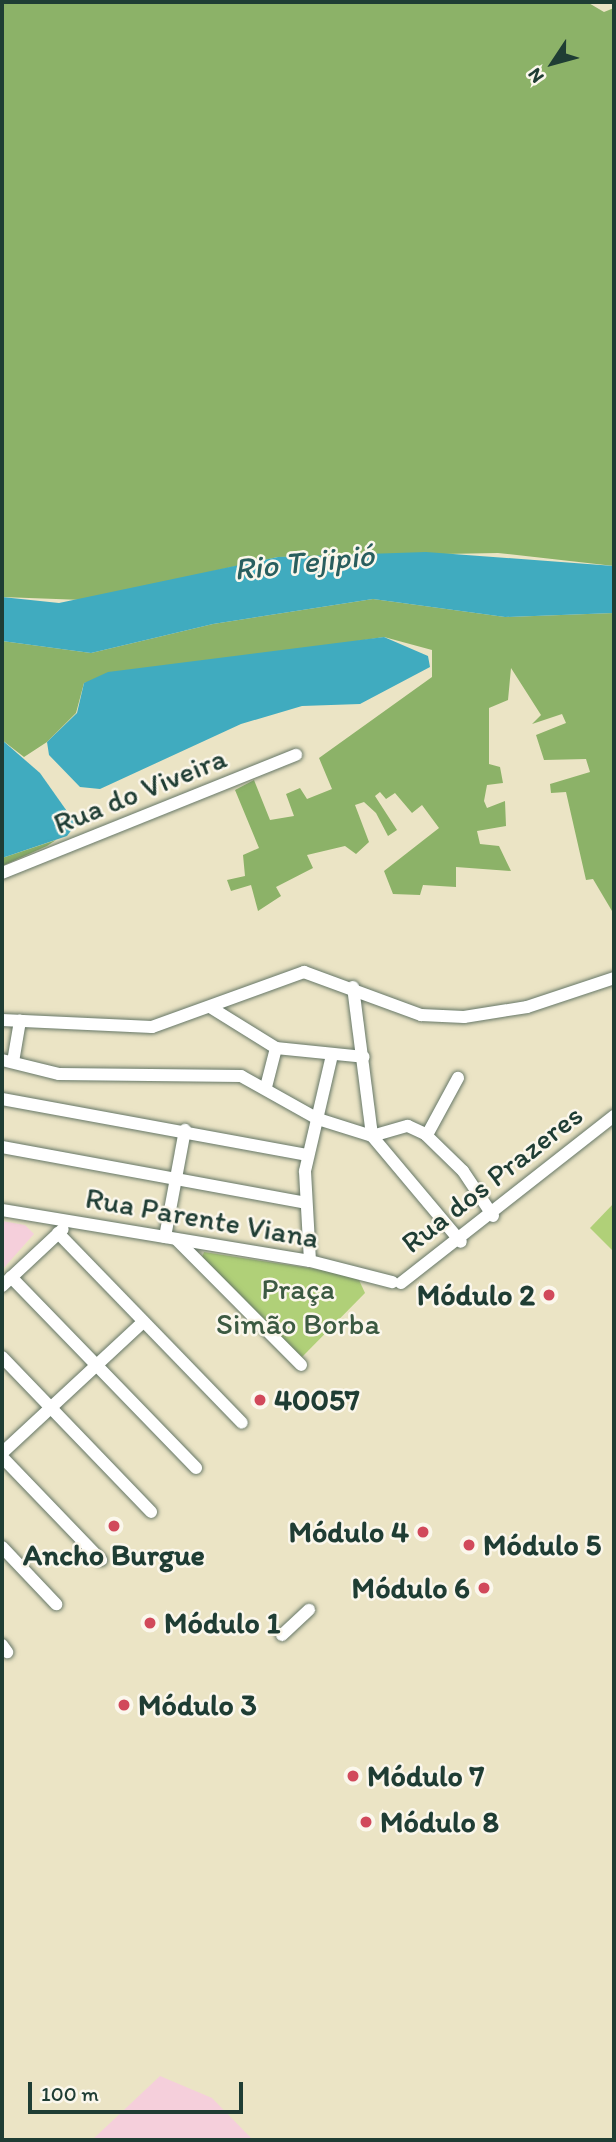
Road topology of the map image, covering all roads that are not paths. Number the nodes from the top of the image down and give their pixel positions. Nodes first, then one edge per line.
1 (296, 755) dead end
2 (2, 873) edge
3 (614, 978) edge
4 (352, 987) junction
5 (210, 1007) junction
6 (2, 1020) edge
7 (20, 1021) junction
8 (276, 1048) junction
9 (332, 1055) junction
10 (364, 1057) junction
11 (7, 1061) edge
12 (458, 1078) dead end
13 (266, 1087) junction
14 (2, 1099) edge
15 (614, 1116) edge
16 (318, 1119) junction
17 (185, 1130) junction
18 (427, 1135) junction
19 (372, 1136) junction
20 (2, 1147) edge
21 (308, 1155) junction
22 (176, 1178) junction
23 (306, 1203) junction
24 (2, 1209) edge
25 (493, 1216) junction
26 (70, 1222) junction
27 (58, 1233) junction
28 (171, 1238) junction
29 (461, 1242) junction
30 (310, 1261) junction
31 (6, 1281) edge
32 (397, 1283) joint
33 (143, 1322) junction
34 (2, 1357) edge
35 (301, 1365) dead end
36 (96, 1366) junction
37 (50, 1408) junction
38 (242, 1423) dead end
39 (2, 1455) edge
40 (196, 1468) dead end
41 (151, 1512) dead end
42 (2, 1547) edge
43 (101, 1560) dead end
44 (56, 1604) dead end
45 (309, 1610) dead end
46 (282, 1635) dead end

1 - 2 street, Rua do Viveira
3 - 4 street
4 - 5 street
4 - 10 street
5 - 7 street
5 - 8 street
6 - 7 street
7 - 11 street
8 - 9 street
8 - 13 street
9 - 10 street
9 - 16 street
10 - 19 street
11 - 13 street
12 - 18 street
13 - 16 street
14 - 17 street
15 - 25 street, Rua dos Prazeres
16 - 19 street
16 - 21 street
17 - 21 street
17 - 22 street
18 - 19 street
18 - 25 street
19 - 29 street
20 - 22 street
21 - 23 street
22 - 23 street
22 - 28 street
23 - 30 street
24 - 26 street, Rua Parente Viana
25 - 29 street, Rua dos Prazeres
26 - 27 street
26 - 28 street, Rua Parente Viana
27 - 31 street
27 - 33 street
28 - 30 street, Rua Parente Viana
28 - 35 street
29 - 32 street, Rua dos Prazeres
30 - 32 street, Rua Parente Viana
31 - 36 street
33 - 36 street
33 - 38 street
34 - 37 street
36 - 37 street
36 - 40 street
37 - 39 street
37 - 41 street
39 - 43 street
42 - 44 street
45 - 46 street

